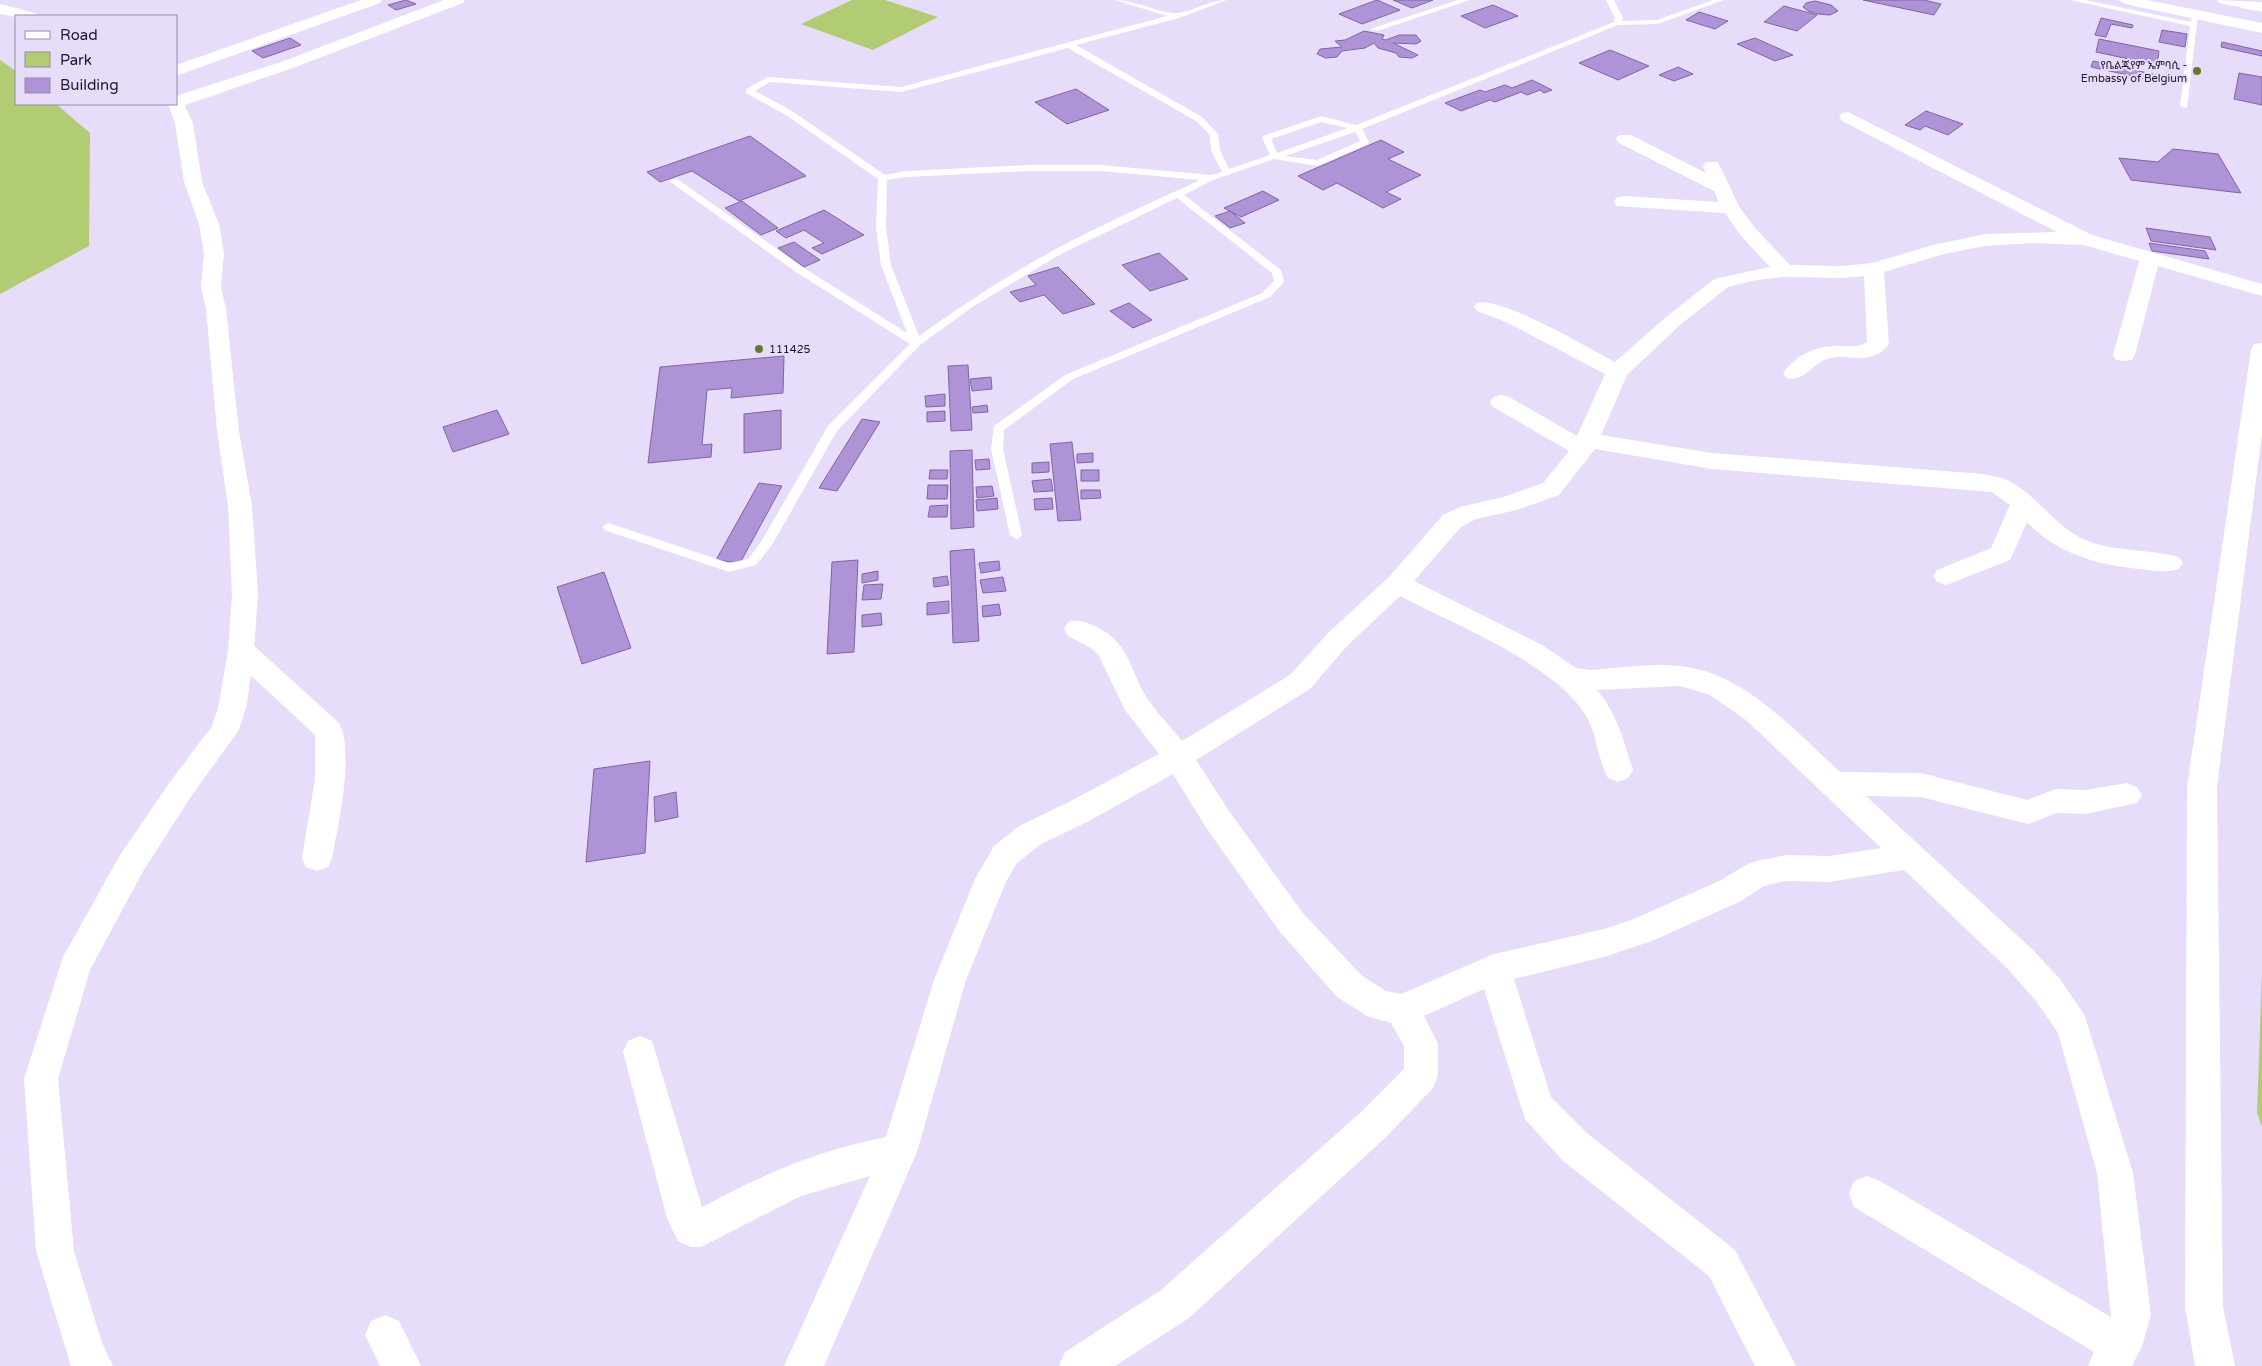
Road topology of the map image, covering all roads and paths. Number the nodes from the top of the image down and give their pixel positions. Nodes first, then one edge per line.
1 (376, 0) edge
2 (458, 0) edge
3 (1119, 0) edge
4 (1223, 0) edge
5 (1466, 0) edge
6 (1610, 0) edge
7 (1720, 0) edge
8 (2074, 0) edge
9 (2125, 0) edge
10 (2182, 0) edge
11 (2224, 0) edge
12 (2262, 7) edge
13 (0, 9) edge
14 (26, 15) edge
15 (1176, 16) junction
16 (2262, 16) edge
17 (2195, 19) junction
18 (1617, 23) junction
19 (2262, 28) edge
20 (1374, 29) dead end
21 (1069, 45) junction
22 (178, 70) edge
23 (178, 102) edge
24 (177, 105) edge
25 (2184, 106) dead end
26 (1848, 117) dead end
27 (1357, 128) junction
28 (1625, 139) dead end
29 (1275, 157) junction
30 (1712, 166) dead end
31 (1228, 174) junction
32 (883, 178) junction
33 (1212, 178) junction
34 (674, 181) dead end
35 (1722, 188) junction
36 (1176, 194) junction
37 (1623, 202) dead end
38 (1731, 208) junction
39 (2085, 239) junction
40 (2150, 257) junction
41 (1874, 269) junction
42 (1785, 271) junction
43 (2262, 290) edge
44 (1484, 307) dead end
45 (916, 342) junction
46 (2262, 349) edge
47 (2124, 355) dead end
48 (1618, 372) junction
49 (1794, 373) dead end
50 (1501, 402) dead end
51 (1585, 445) junction
52 (2023, 503) junction
53 (608, 527) dead end
54 (1016, 534) dead end
55 (2170, 563) dead end
56 (1946, 576) dead end
57 (1397, 584) junction
58 (1077, 629) dead end
59 (241, 650) junction
60 (1570, 676) junction
61 (1178, 756) junction
62 (1618, 770) dead end
63 (1833, 784) junction
64 (2127, 795) dead end
65 (1910, 856) junction
66 (317, 858) dead end
67 (1494, 968) junction
68 (1402, 1010) junction
69 (640, 1052) dead end
70 (899, 1152) junction
71 (1867, 1194) dead end
72 (2115, 1356) edge
73 (93, 1366) edge
74 (804, 1366) edge
75 (1079, 1366) edge
76 (1776, 1366) edge
77 (2215, 1366) edge

1 - 22 street
2 - 23 street
3 - 15 lane
4 - 15 lane
5 - 20 lane
6 - 18 lane
7 - 18 lane
8 - 17 lane
9 - 17 street
10 - 16 street
11 - 12 street
13 - 14 street
15 - 21 lane
17 - 19 street
17 - 25 lane
18 - 27 lane
21 - 31 lane
21 - 32 lane
24 - 59 street
26 - 39 street
27 - 29 lane
27 - 29 lane
27 - 29 lane
28 - 35 street
29 - 31 lane
30 - 35 street
31 - 33 lane
32 - 33 lane
32 - 45 lane
33 - 36 lane
34 - 45 lane
35 - 38 street
36 - 45 lane
36 - 54 lane
37 - 38 street
38 - 42 street
39 - 40 street
39 - 41 street
40 - 43 street
40 - 47 street
41 - 42 street
41 - 49 street
42 - 48 street
44 - 48 street
45 - 53 lane
46 - 77 street
48 - 51 street
50 - 51 street
51 - 52 street
51 - 57 street
52 - 55 street
52 - 56 street
57 - 60 street
57 - 61 street
58 - 61 street
59 - 66 street
59 - 73 street
60 - 62 street
60 - 63 street
61 - 68 street
61 - 70 street
63 - 64 street
63 - 65 street
65 - 67 street
65 - 72 street
67 - 68 street
67 - 76 street
68 - 75 street
69 - 70 street
70 - 74 street
71 - 72 street

